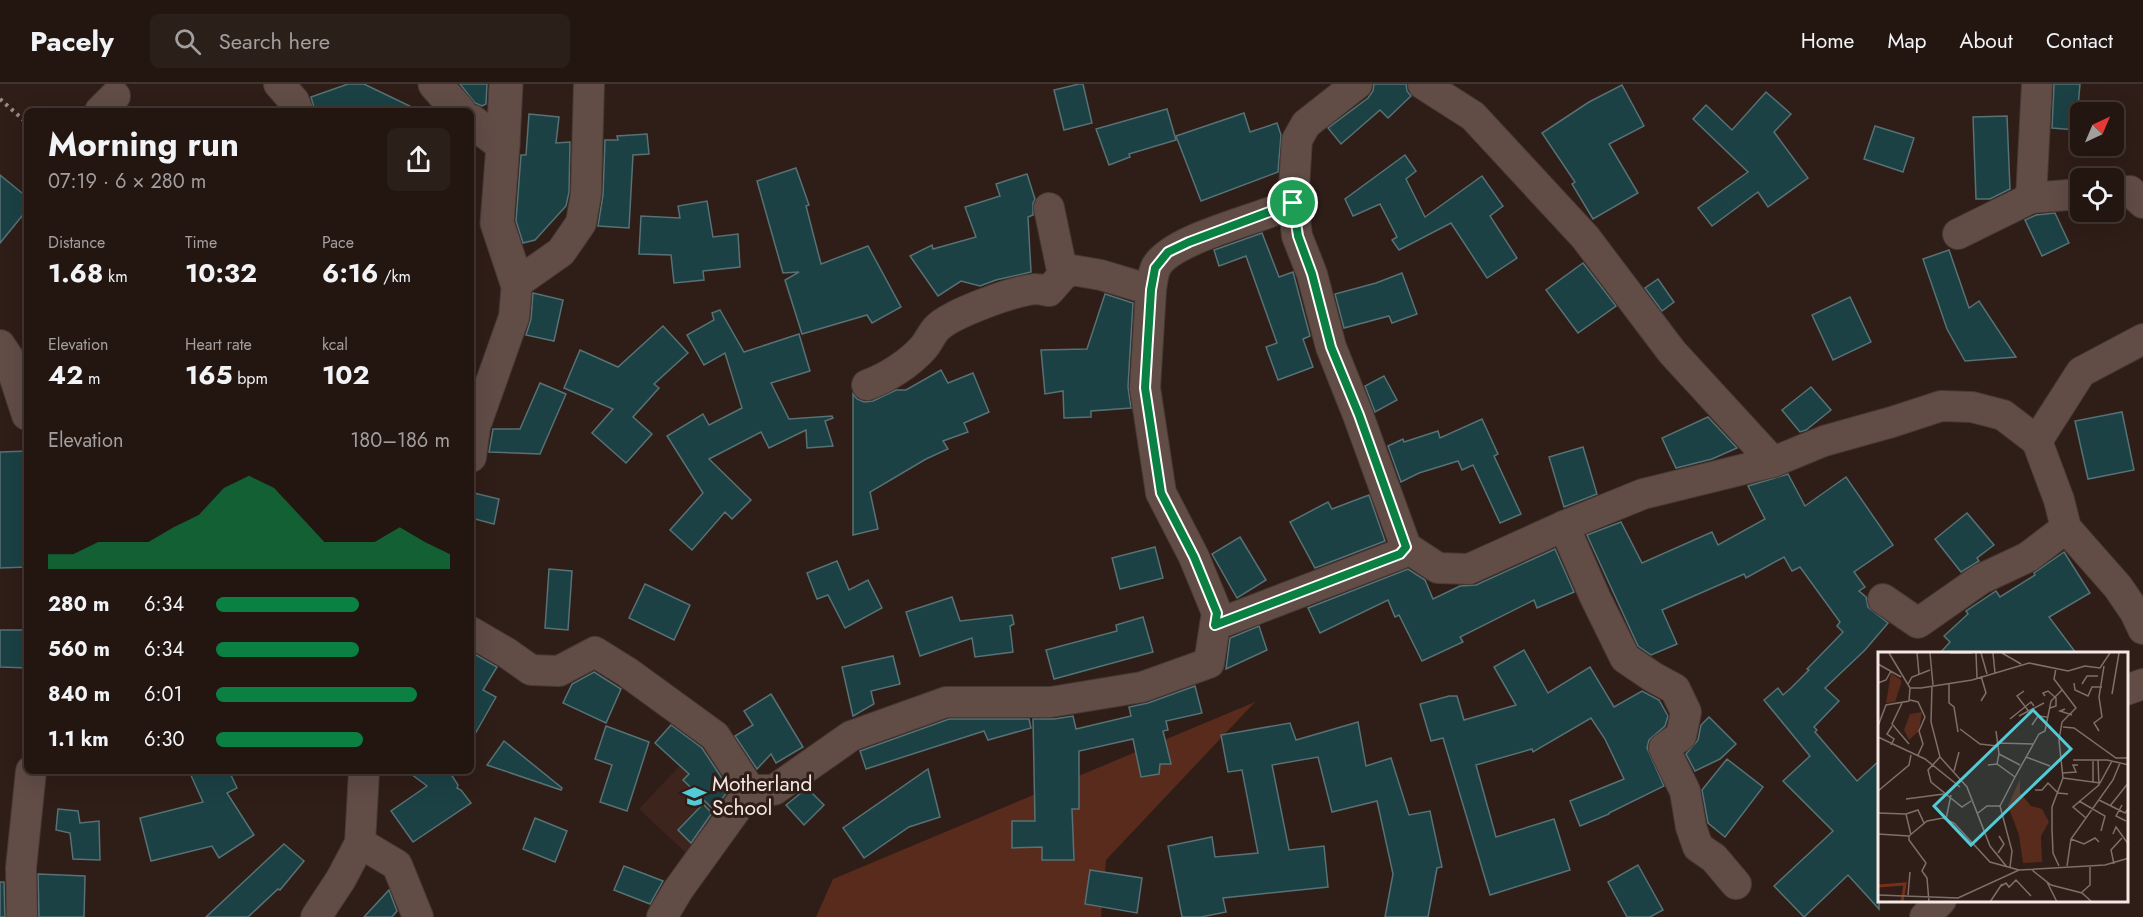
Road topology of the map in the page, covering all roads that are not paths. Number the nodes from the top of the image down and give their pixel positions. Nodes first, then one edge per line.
1 (279, 84) edge
2 (435, 84) edge
3 (506, 84) edge
4 (589, 84) edge
5 (1423, 84) edge
6 (2037, 84) edge
7 (1347, 87) edge
8 (297, 108) edge
9 (456, 108) edge
10 (474, 123) edge
11 (503, 145) junction
12 (2124, 191) edge
13 (2070, 195) edge
14 (2031, 198) junction
15 (1293, 203) junction
16 (2143, 203) edge
17 (1049, 208) dead end
18 (1958, 234) dead end
19 (1063, 275) junction
20 (517, 283) junction
21 (1151, 290) junction
22 (2143, 339) edge
23 (12, 350) edge
24 (867, 385) dead end
25 (24, 402) edge
26 (474, 424) edge
27 (2037, 441) junction
28 (1773, 462) junction
29 (1564, 526) junction
30 (2066, 528) junction
31 (1406, 547) junction
32 (1883, 599) dead end
33 (1215, 625) junction
34 (2143, 629) edge
35 (474, 634) edge
36 (30, 774) edge
37 (364, 774) edge
38 (750, 790) junction
39 (360, 843) junction
40 (10, 868) edge
41 (1736, 884) dead end
42 (1939, 902) edge
43 (22, 917) edge
44 (316, 917) edge
45 (418, 917) edge
46 (662, 917) edge
47 (1925, 917) edge

1 - 8 street
2 - 9 street
3 - 11 street
4 - 20 street
5 - 28 street
6 - 14 street
7 - 15 street
10 - 11 street
11 - 20 street
12 - 16 street
13 - 14 street
14 - 18 street
15 - 21 street
15 - 31 street
17 - 19 street
19 - 21 street
19 - 24 street
20 - 26 street
21 - 33 street
22 - 27 street
23 - 25 street
27 - 28 street
27 - 30 street
28 - 29 street
29 - 31 street
29 - 41 street
30 - 32 street
30 - 34 street
31 - 33 street
33 - 38 street
35 - 38 street
36 - 40 street
37 - 39 street
38 - 46 street
39 - 44 street
39 - 45 street
40 - 43 street
42 - 47 street

